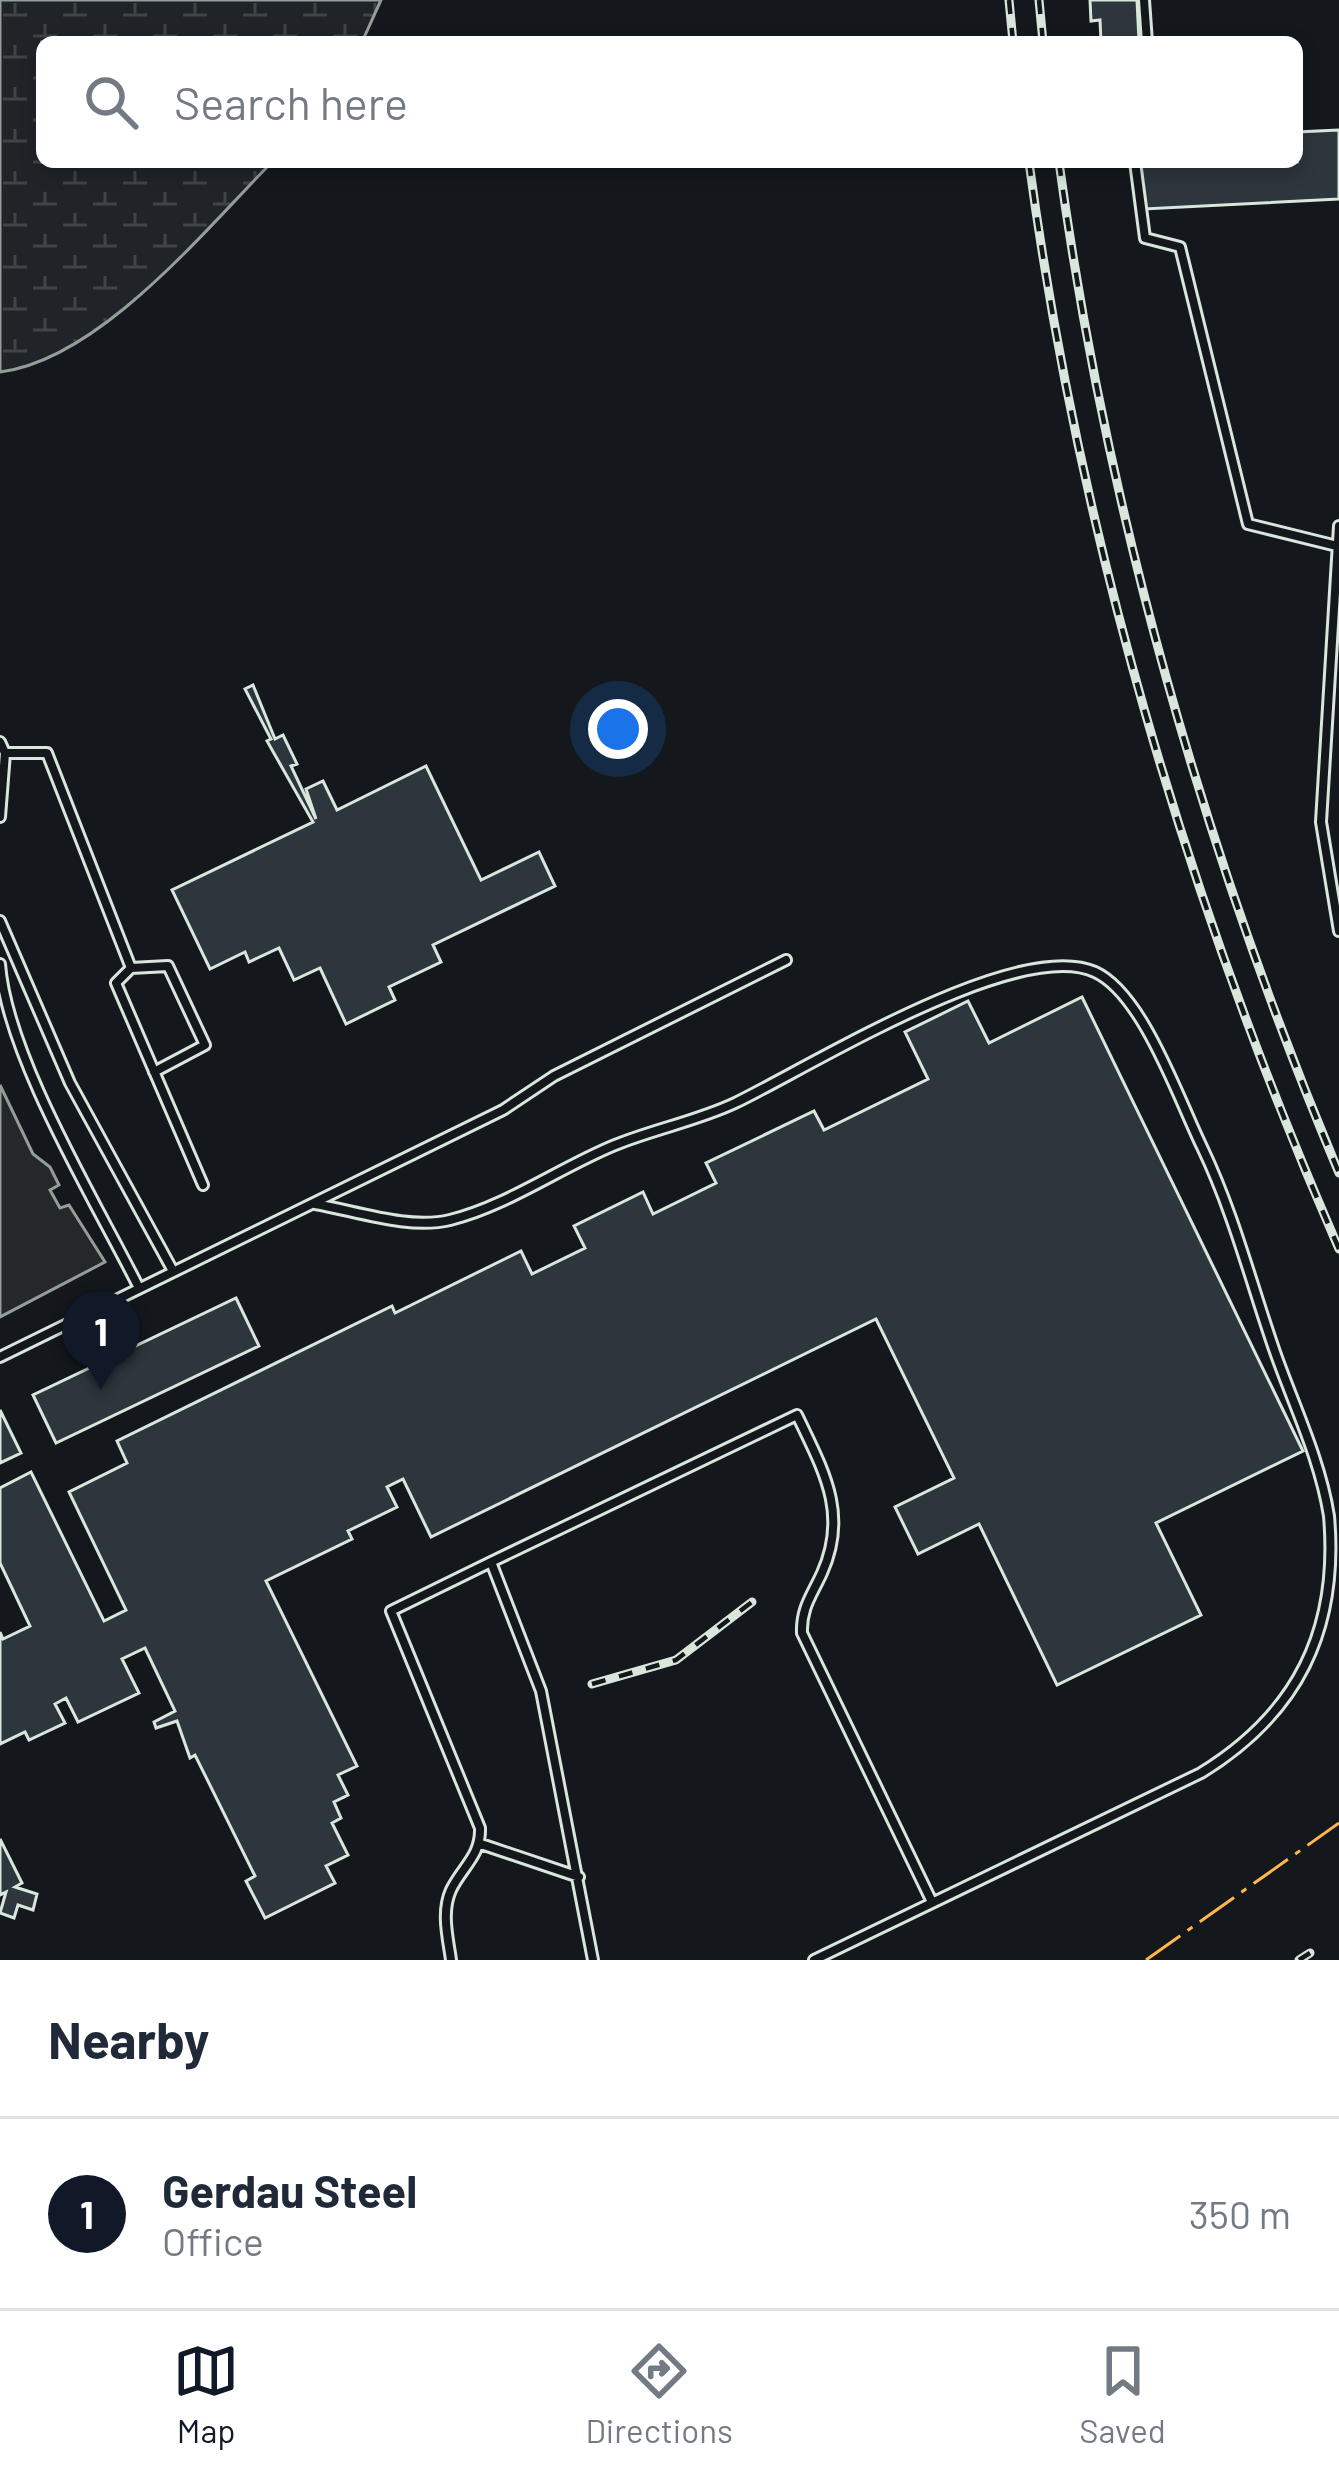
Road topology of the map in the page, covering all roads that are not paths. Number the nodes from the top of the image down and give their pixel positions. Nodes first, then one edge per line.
1 (1144, 0) edge
2 (1147, 36) edge
3 (1137, 168) edge
4 (1339, 526) edge
5 (1337, 546) edge
6 (0, 742) edge
7 (5, 753) junction
8 (0, 817) edge
9 (0, 921) edge
10 (1339, 931) edge
11 (786, 960) dead end
12 (0, 964) edge
13 (131, 968) junction
14 (154, 1072) junction
15 (203, 1185) dead end
16 (315, 1204) junction
17 (173, 1271) junction
18 (139, 1288) junction
19 (0, 1357) edge
20 (491, 1562) junction
21 (481, 1844) junction
22 (579, 1877) junction
23 (932, 1902) junction
24 (451, 1960) edge
25 (593, 1960) edge
26 (814, 1960) edge

1 - 2 lane
3 - 5 lane
4 - 5 lane
5 - 10 lane
6 - 7 lane
7 - 8 lane
7 - 13 lane
9 - 17 lane
11 - 16 lane
12 - 18 lane
13 - 14 lane
13 - 14 lane
14 - 15 lane
16 - 17 lane
16 - 23 lane
17 - 18 lane
18 - 19 lane
20 - 21 lane
20 - 22 lane
20 - 23 lane
21 - 22 lane
21 - 24 lane
22 - 25 lane
23 - 26 lane

